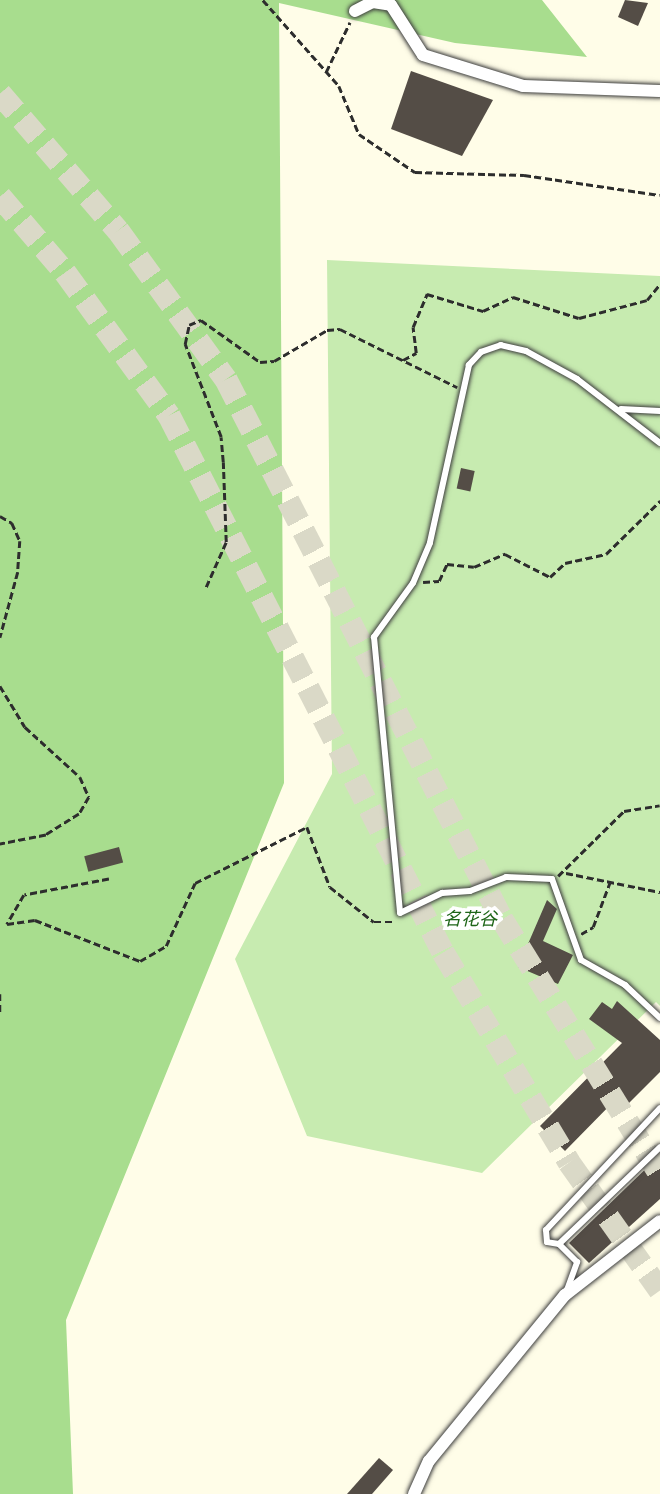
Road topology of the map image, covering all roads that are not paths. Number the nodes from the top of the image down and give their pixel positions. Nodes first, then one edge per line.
1 (355, 11) road end
2 (660, 91) edge
3 (621, 409) junction
4 (660, 411) edge
5 (660, 443) edge
6 (660, 1018) edge
7 (660, 1108) edge
8 (660, 1147) edge
9 (660, 1221) edge
10 (559, 1244) junction
11 (565, 1295) junction
12 (414, 1494) edge

1 - 2 street
3 - 4 lane
3 - 5 lane
3 - 6 lane
7 - 10 lane
8 - 10 lane
9 - 11 street
10 - 11 lane
11 - 12 street

